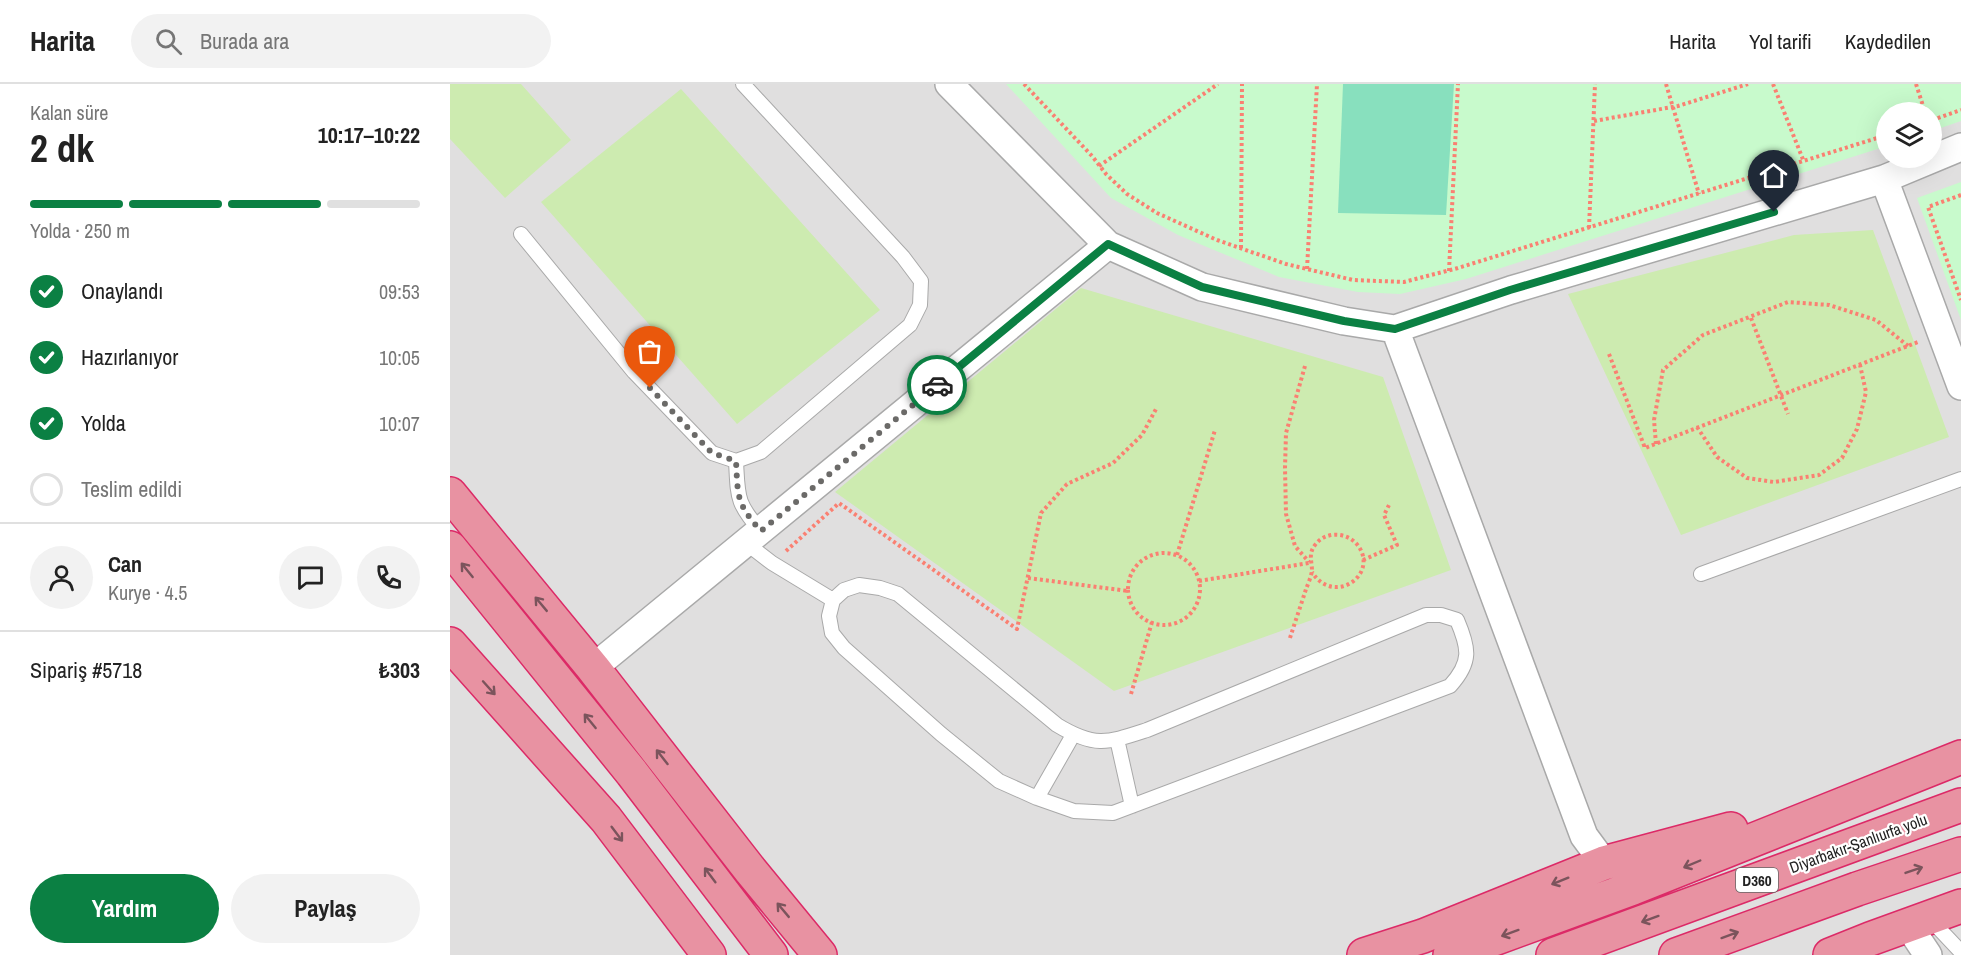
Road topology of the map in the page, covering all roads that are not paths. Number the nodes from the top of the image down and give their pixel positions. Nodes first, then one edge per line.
1 (743, 84) edge
2 (949, 84) edge
3 (1961, 147) edge
4 (1884, 179) junction
5 (521, 234) dead end
6 (1108, 244) junction
7 (1395, 329) junction
8 (1961, 386) edge
9 (736, 461) junction
10 (1961, 479) edge
11 (450, 494) edge
12 (753, 537) junction
13 (450, 548) edge
14 (1701, 574) dead end
15 (833, 600) junction
16 (450, 644) edge
17 (594, 668) junction
18 (1073, 735) junction
19 (1116, 740) junction
20 (1961, 757) edge
21 (1878, 790) junction
22 (1037, 798) junction
23 (1961, 805) edge
24 (1132, 806) junction
25 (1961, 854) edge
26 (1604, 863) junction
27 (1961, 906) edge
28 (1918, 921) junction
29 (1961, 952) edge
30 (709, 955) edge
31 (771, 955) edge
32 (820, 955) edge
33 (1364, 955) edge
34 (1450, 955) edge
35 (1553, 955) edge
36 (1676, 955) edge
37 (1830, 955) edge
38 (1928, 955) edge

1 - 9 lane
2 - 6 street
3 - 4 street
4 - 7 street
4 - 8 street
5 - 9 lane
6 - 7 street
6 - 12 street
7 - 26 street
9 - 12 lane
10 - 14 lane
17 -> 11 highway
12 - 15 lane
12 - 17 street
31 -> 13 highway
15 - 18 lane
15 - 22 lane
16 -> 30 highway
32 -> 17 highway
18 - 19 lane
18 - 22 lane
19 - 24 lane
19 - 24 lane
20 - 21 highway
21 - 26 highway
21 -> 34 highway
22 - 24 lane
23 -> 35 highway, Diyarbakır-Şanlıurfa yolu / D360
36 -> 25 highway, D360
26 -> 33 highway
27 - 28 highway
28 - 29 lane
28 - 37 highway
28 - 38 street

